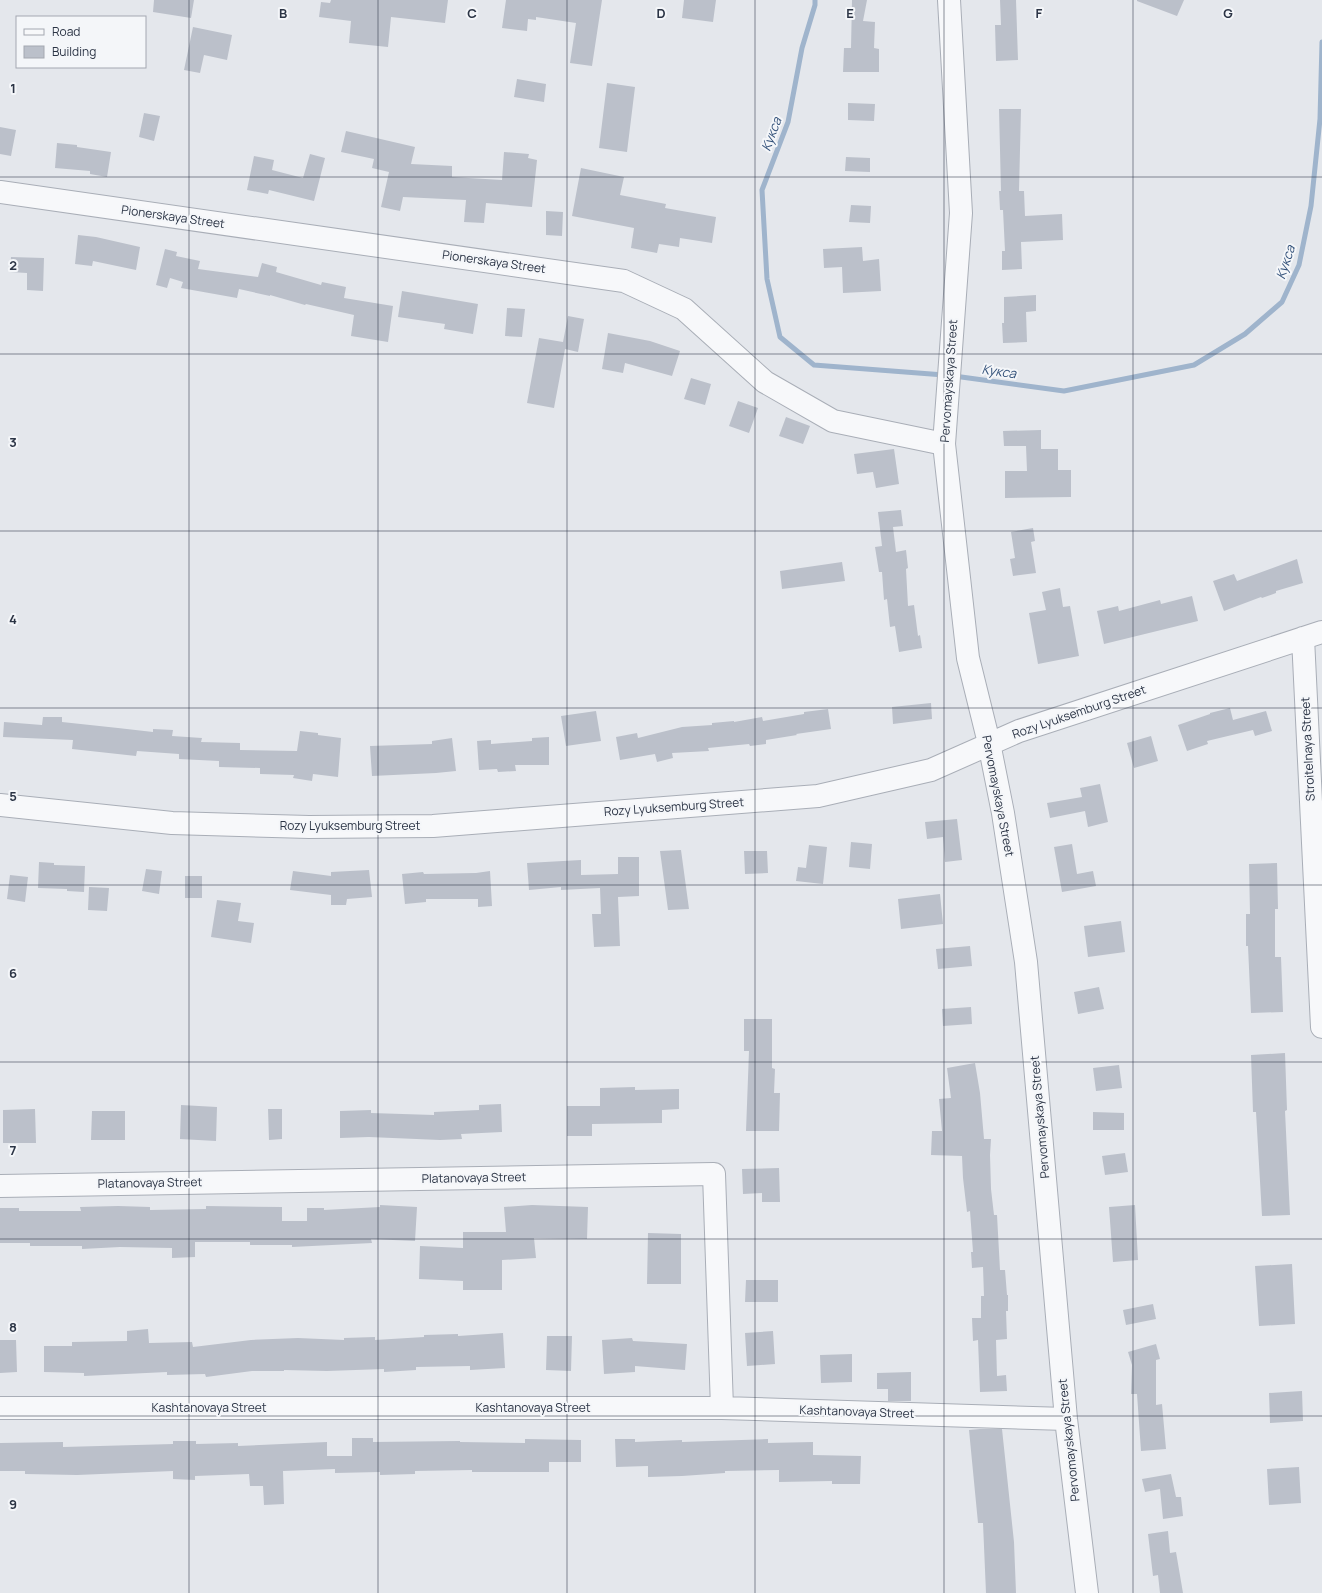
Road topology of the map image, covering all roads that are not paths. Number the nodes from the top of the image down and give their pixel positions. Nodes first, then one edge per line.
1 (949, 0) edge
2 (0, 192) edge
3 (944, 444) junction
4 (1312, 635) edge
5 (989, 743) junction
6 (0, 805) edge
7 (1322, 1027) edge
8 (0, 1186) edge
9 (0, 1408) edge
10 (722, 1408) junction
11 (1066, 1419) junction
12 (1087, 1593) edge

1 - 3 street, Pervomayskaya Street
2 - 3 street, Pionerskaya Street
3 - 5 street, Pervomayskaya Street
4 - 5 street, Rozy Lyuksemburg Street
4 - 7 street, Stroitelnaya Street
5 - 6 street, Rozy Lyuksemburg Street
5 - 11 street, Pervomayskaya Street
8 - 10 street, Platanovaya Street
9 - 10 street, Kashtanovaya Street
10 - 11 street, Kashtanovaya Street
11 - 12 street, Pervomayskaya Street

